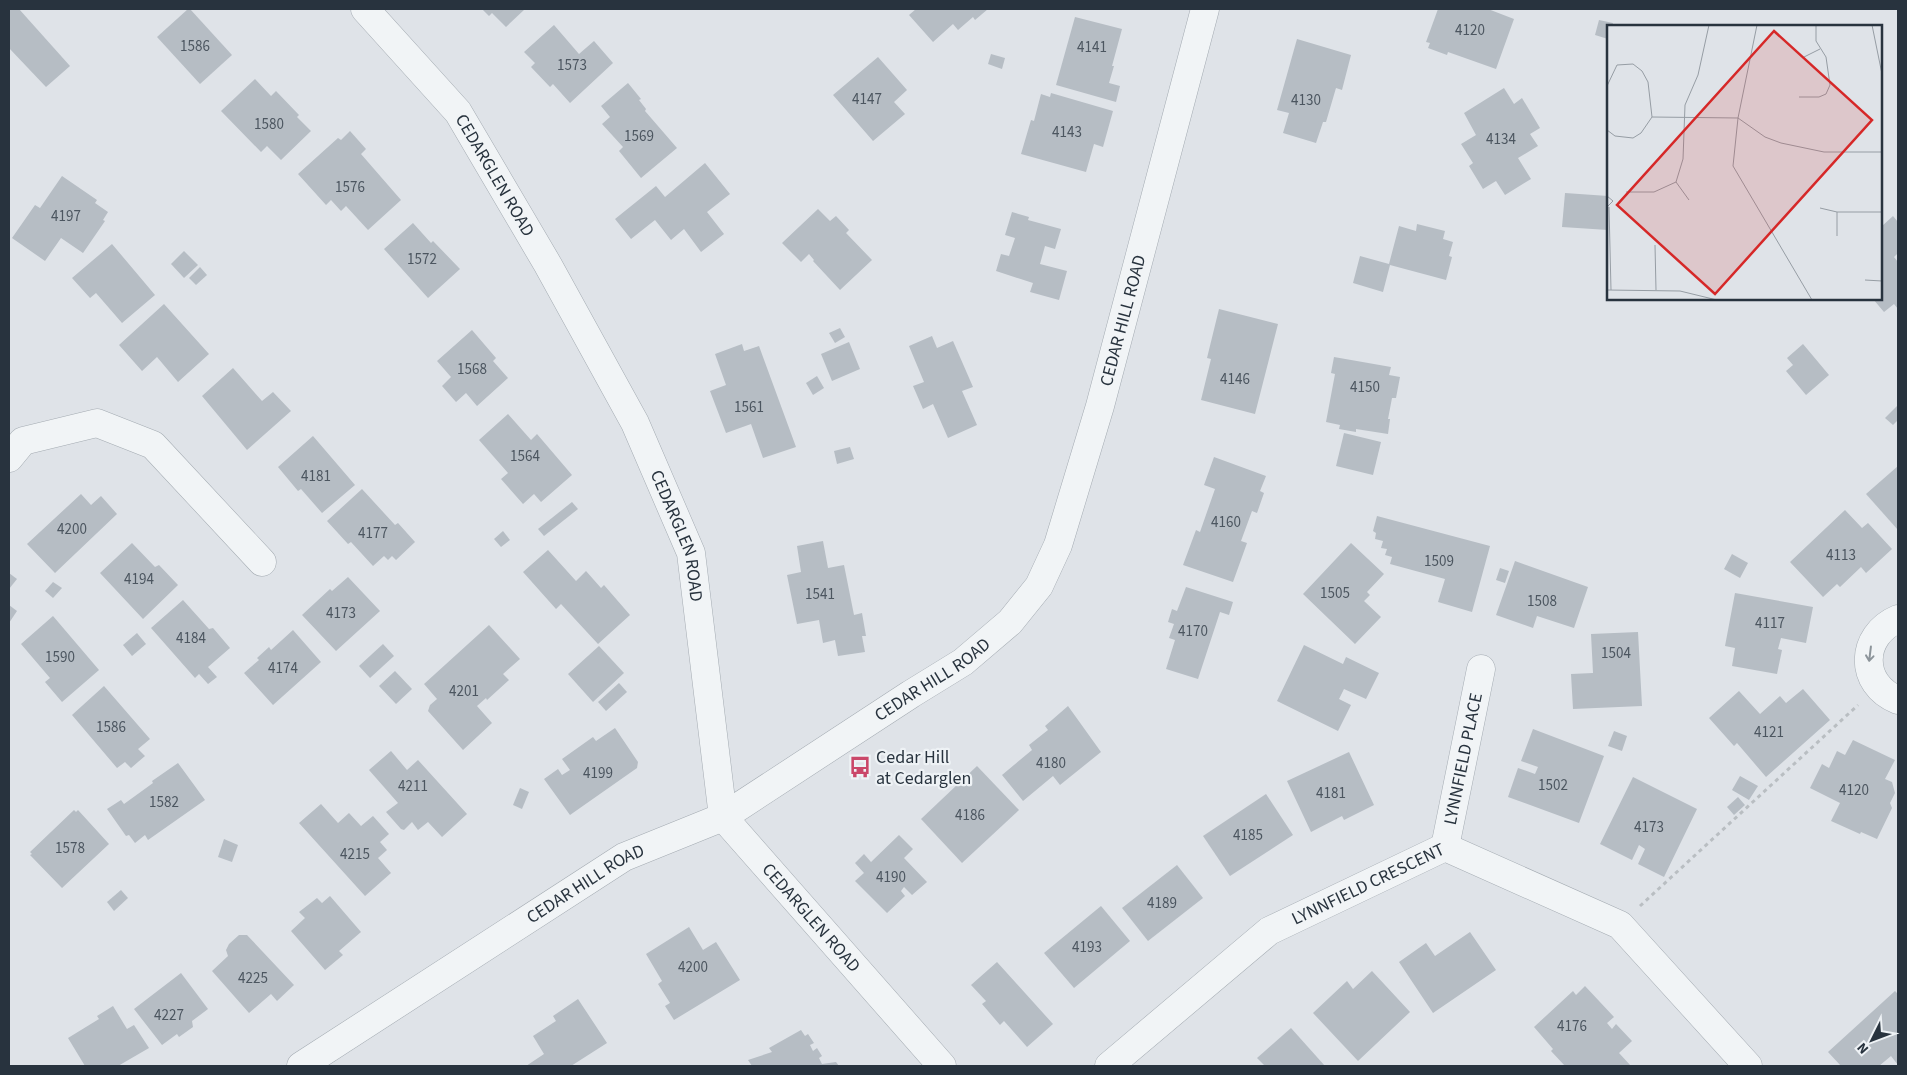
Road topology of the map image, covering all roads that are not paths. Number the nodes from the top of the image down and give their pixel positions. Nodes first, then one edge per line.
1 (365, 9) edge
2 (1204, 9) edge
3 (9, 458) edge
4 (262, 562) dead end
5 (1898, 619) edge
6 (1481, 669) dead end
7 (1888, 693) edge
8 (723, 817) junction
9 (1445, 847) junction
10 (301, 1066) edge
11 (942, 1066) edge
12 (1110, 1066) edge
13 (1748, 1066) edge

1 - 8 street, CEDARGLEN ROAD
2 - 8 street, CEDAR HILL ROAD
3 - 4 street
5 -> 7 street
6 - 9 street, LYNNFIELD PLACE
8 - 10 street, CEDAR HILL ROAD
8 - 11 street, CEDARGLEN ROAD
9 - 12 street, LYNNFIELD CRESCENT
9 - 13 street, LYNNFIELD CRESCENT

